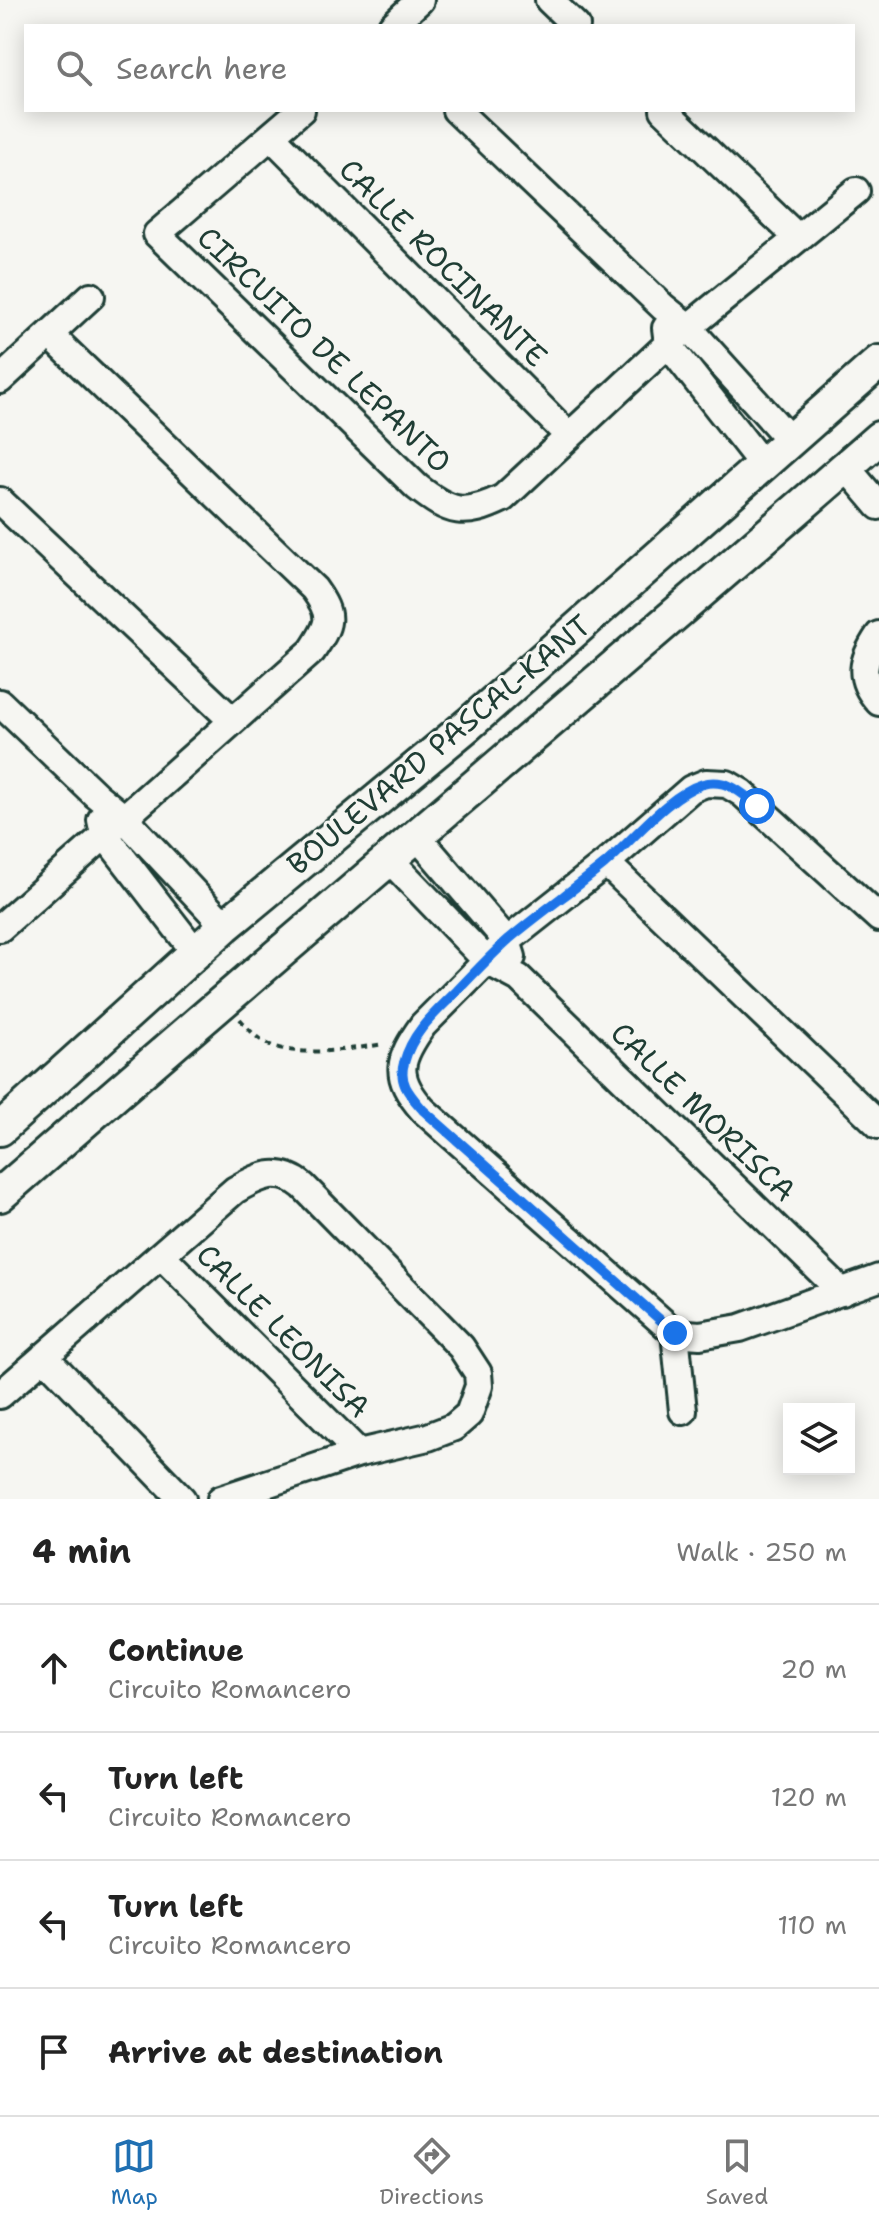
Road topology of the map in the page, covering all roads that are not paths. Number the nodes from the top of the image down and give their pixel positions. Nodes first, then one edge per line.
1 (420, 0) edge
2 (549, 0) edge
3 (394, 24) edge
4 (574, 24) edge
5 (299, 112) edge
6 (458, 112) edge
7 (666, 112) edge
8 (272, 137) junction
9 (856, 191) dead end
10 (797, 237) junction
11 (91, 296) dead end
12 (50, 335) junction
13 (678, 335) junction
14 (879, 362) edge
15 (0, 380) edge
16 (568, 435) junction
17 (790, 440) junction
18 (877, 445) edge
19 (762, 464) junction
20 (846, 467) junction
21 (0, 501) edge
22 (879, 506) edge
23 (879, 635) edge
24 (879, 702) edge
25 (0, 703) edge
26 (233, 721) junction
27 (469, 724) junction
28 (501, 764) junction
29 (96, 795) junction
30 (124, 818) junction
31 (104, 834) junction
32 (416, 835) junction
33 (389, 859) junction
34 (606, 863) junction
35 (879, 918) edge
36 (3, 920) edge
37 (225, 926) junction
38 (507, 941) junction
39 (196, 953) junction
40 (487, 961) junction
41 (519, 978) junction
42 (879, 1125) edge
43 (0, 1129) edge
44 (0, 1195) edge
45 (161, 1255) junction
46 (879, 1278) edge
47 (842, 1292) junction
48 (675, 1333) junction
49 (44, 1356) junction
50 (0, 1395) edge
51 (683, 1411) dead end
52 (359, 1453) junction
53 (182, 1499) edge
54 (221, 1499) edge

1 - 3 street
2 - 4 street
5 - 8 street, CIRCUITO DE LEPANTO
6 - 13 street
7 - 10 street
8 - 16 street, CALLE ROCINANTE
8 - 16 street, CIRCUITO DE LEPANTO
9 - 10 street, CIRCUITO DE LEPANTO
10 - 13 street, CIRCUITO DE LEPANTO
11 - 12 street
12 - 15 street
12 - 26 street
13 - 16 street, CIRCUITO DE LEPANTO
13 - 17 street
13 - 19 street
14 - 17 street, BOULEVARD PASCAL-KANT
17 - 19 street, BOULEVARD PASCAL-KANT
18 - 20 street, BOULEVARD PASCAL-KANT
19 - 27 street, BOULEVARD PASCAL-KANT
20 - 22 street
20 - 28 street, BOULEVARD PASCAL-KANT
21 - 26 street
23 - 24 street
25 - 29 street
26 - 30 street
27 - 28 street
27 - 37 street, BOULEVARD PASCAL-KANT
28 - 32 street, BOULEVARD PASCAL-KANT
29 - 30 street
29 - 31 street
30 - 31 street
30 - 37 street
31 - 36 street
31 - 39 street
32 - 33 street, BOULEVARD PASCAL-KANT
32 - 38 street, CALLE MORISCA
33 - 40 street, CALLE MORISCA
33 - 44 street, BOULEVARD PASCAL-KANT
34 - 35 street
34 - 38 street
34 - 42 street
37 - 39 street, BOULEVARD PASCAL-KANT
38 - 40 street
38 - 41 street, CALLE MORISCA
39 - 43 street, BOULEVARD PASCAL-KANT
40 - 41 street, CALLE MORISCA
40 - 48 street
41 - 47 street, CALLE MORISCA
45 - 49 street
45 - 52 street, CALLE LEONISA
45 - 52 street
46 - 47 street
47 - 48 street
48 - 51 street
49 - 50 street
49 - 53 street
52 - 54 street

